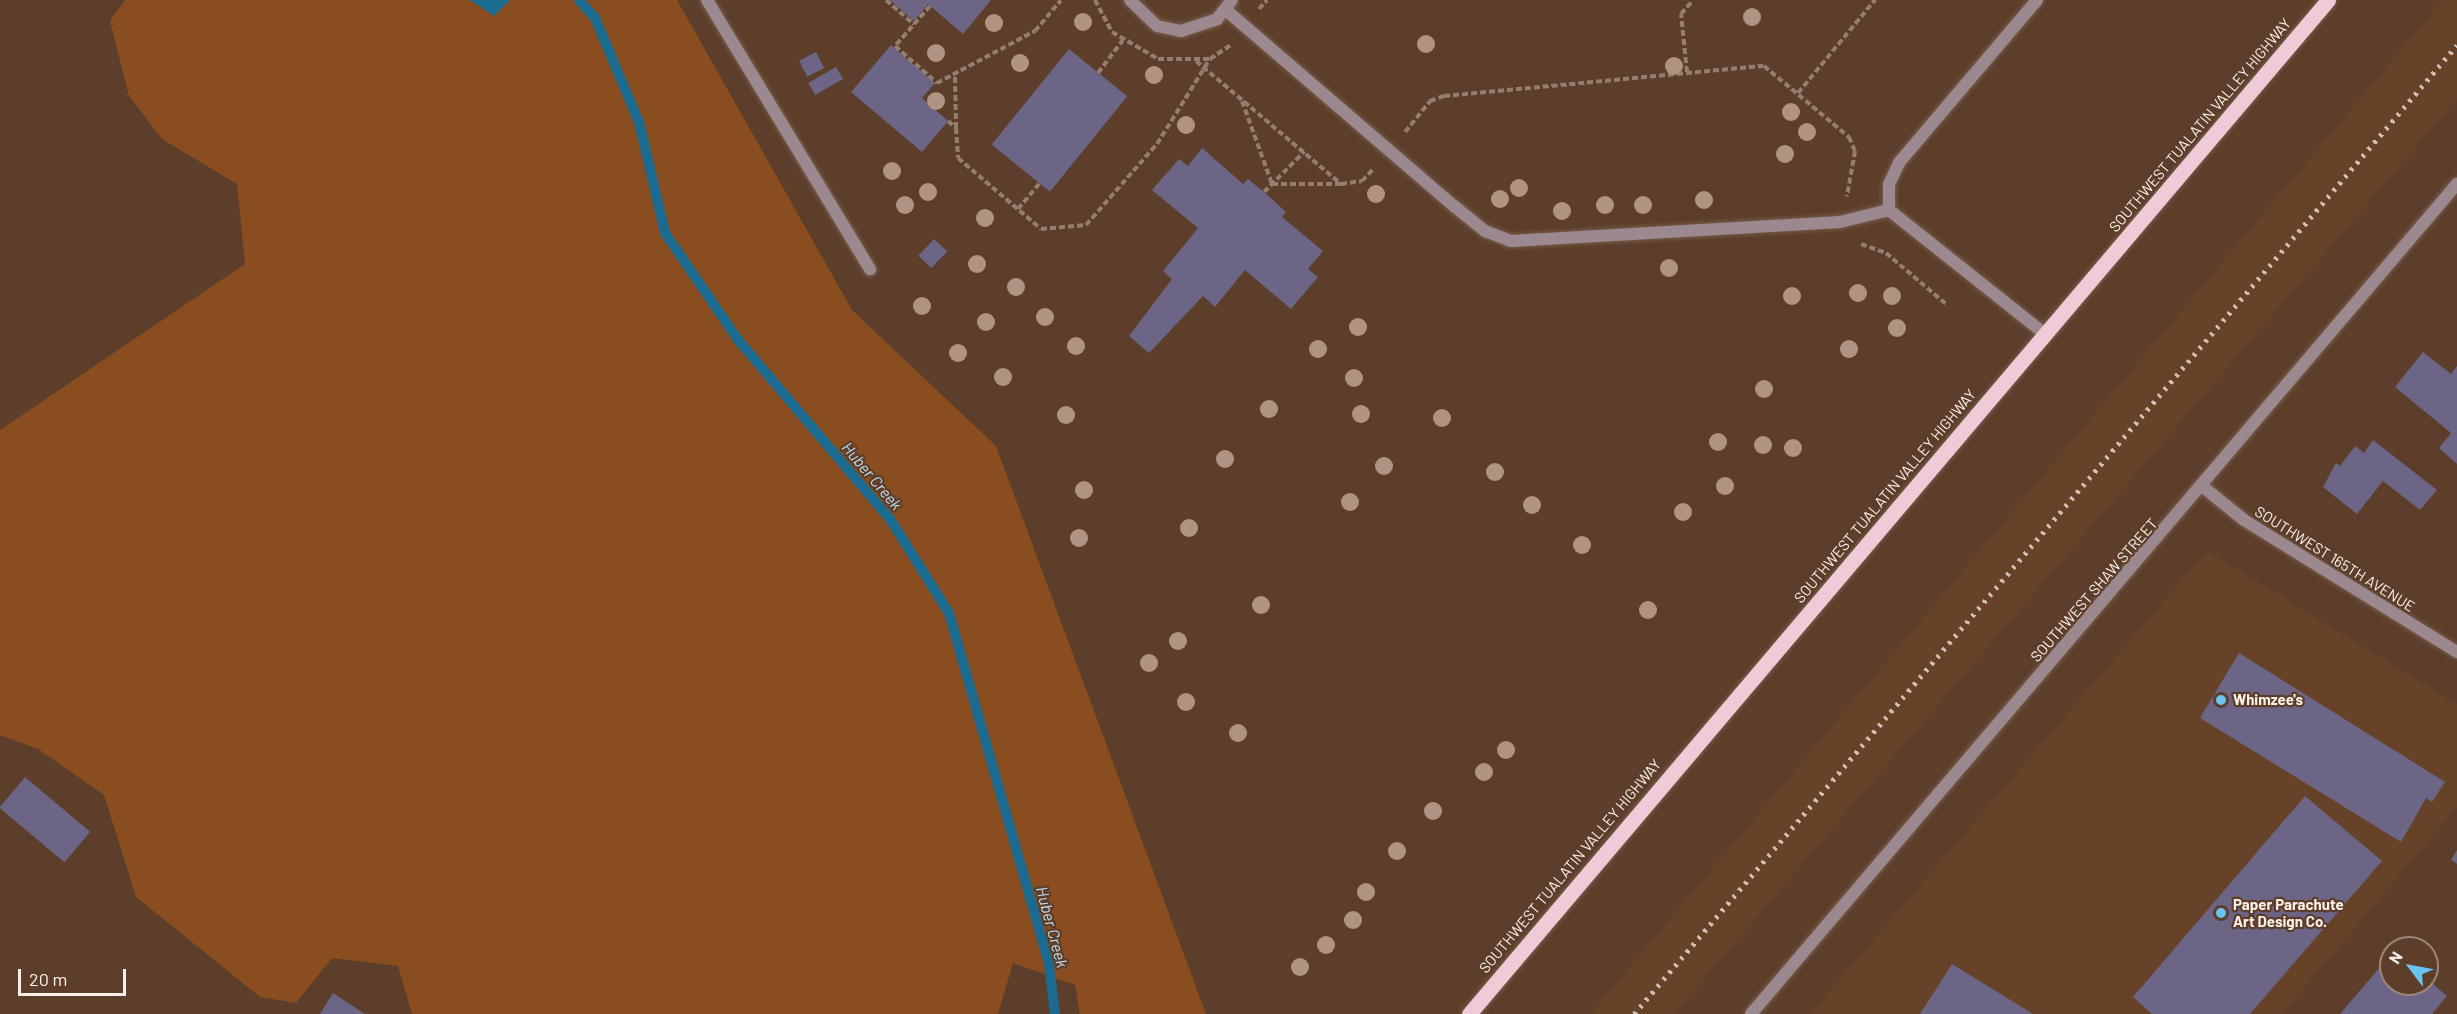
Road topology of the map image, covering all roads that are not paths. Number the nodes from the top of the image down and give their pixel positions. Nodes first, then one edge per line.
1 (707, 0) edge
2 (1130, 0) edge
3 (2037, 0) edge
4 (2328, 0) edge
5 (1229, 5) edge
6 (2457, 184) edge
7 (1889, 210) junction
8 (870, 269) dead end
9 (2046, 335) junction
10 (2202, 486) junction
11 (2457, 652) edge
12 (1469, 1014) edge
13 (1751, 1014) edge

1 - 8 street
2 - 5 street
3 - 7 street
4 - 9 main road, SOUTHWEST TUALATIN VALLEY HIGHWAY
5 - 7 street
6 - 10 street, SOUTHWEST SHAW STREET
7 - 9 street
9 - 12 main road, SOUTHWEST TUALATIN VALLEY HIGHWAY
10 - 11 street, SOUTHWEST 165TH AVENUE
10 - 13 street, SOUTHWEST SHAW STREET

